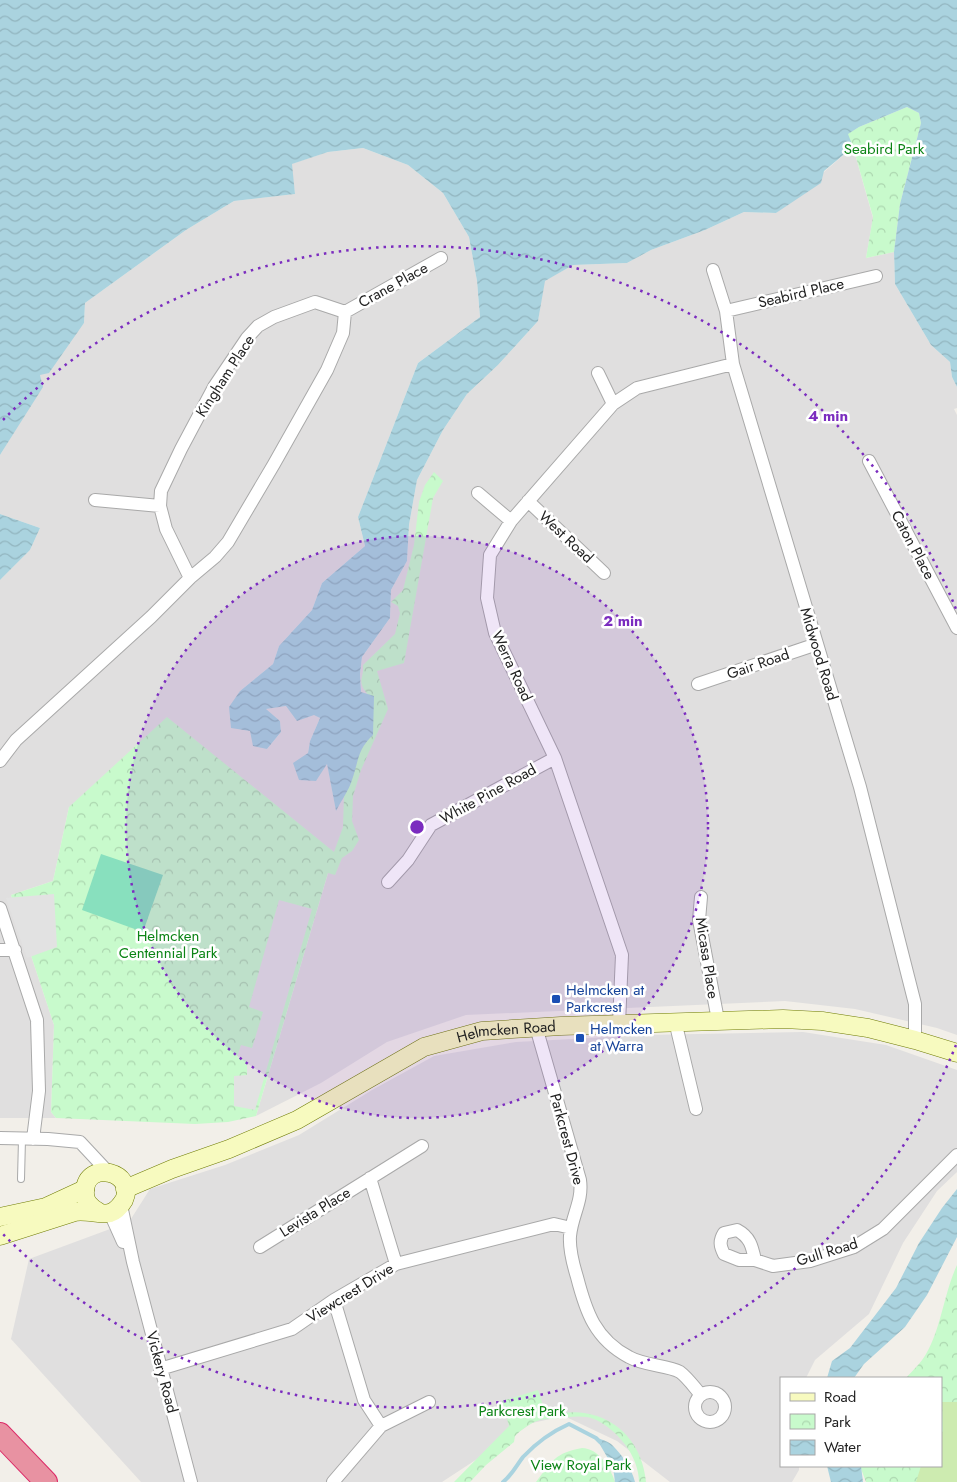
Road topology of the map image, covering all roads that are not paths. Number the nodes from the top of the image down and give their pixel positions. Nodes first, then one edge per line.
1 (441, 258) dead end
2 (713, 270) dead end
3 (876, 276) dead end
4 (726, 311) junction
5 (345, 312) junction
6 (733, 364) junction
7 (598, 373) dead end
8 (613, 404) junction
9 (869, 461) dead end
10 (478, 493) dead end
11 (95, 500) dead end
12 (528, 501) junction
13 (160, 506) junction
14 (511, 521) junction
15 (604, 572) dead end
16 (190, 578) junction
17 (957, 628) edge
18 (816, 644) junction
19 (698, 684) dead end
20 (555, 758) junction
21 (0, 761) edge
22 (388, 882) dead end
23 (701, 896) dead end
24 (0, 908) edge
25 (0, 950) edge
26 (15, 950) junction
27 (718, 1020) junction
28 (675, 1021) junction
29 (619, 1024) junction
30 (536, 1027) junction
31 (915, 1040) junction
32 (957, 1053) edge
33 (696, 1109) dead end
34 (0, 1138) edge
35 (28, 1139) junction
36 (422, 1146) dead end
37 (957, 1155) edge
38 (370, 1178) junction
39 (21, 1179) dead end
40 (84, 1189) junction
41 (112, 1192) junction
42 (0, 1217) edge
43 (571, 1228) junction
44 (0, 1236) edge
45 (260, 1246) dead end
46 (755, 1260) dead end
47 (396, 1264) junction
48 (334, 1300) junction
49 (160, 1369) junction
50 (700, 1395) dead end
51 (429, 1402) dead end
52 (381, 1426) junction
53 (0, 1434) edge
54 (46, 1482) edge
55 (191, 1482) edge
56 (333, 1482) edge

1 - 5 street, Crane Place
2 - 4 street, Midwood Road
3 - 4 street, Seabird Place
4 - 6 street, Midwood Road
5 - 13 street, Kingham Place
5 - 16 street
6 - 8 street, Werra Road
6 - 18 street, Midwood Road
7 - 8 street
8 - 12 street, Werra Road
9 - 17 street, Caton Place
10 - 14 street
11 - 13 street
12 - 14 street, Werra Road
12 - 15 street, West Road
13 - 16 street, Kingham Place
14 - 20 street, Werra Road
16 - 21 street
18 - 19 street, Gair Road
18 - 31 street, Midwood Road
20 - 22 street, White Pine Road
20 - 29 street, Werra Road
23 - 27 street, Micasa Place
24 - 26 street
25 - 26 street
26 - 35 street
27 - 28 main road, Helmcken Road
27 - 31 main road, Helmcken Road
28 - 29 main road, Helmcken Road
28 - 33 street
29 - 30 main road, Helmcken Road
30 - 41 main road, Helmcken Road
30 - 43 street, Parkcrest Drive
31 - 32 main road, Helmcken Road
34 - 35 street
35 - 39 lane
35 - 41 street, Vickery Road
36 - 38 street, Levista Place
37 - 46 street, Gull Road
38 - 45 street, Levista Place
38 - 47 street, Levista Place
40 - 41 main road
40 - 41 main road
40 - 42 main road
41 - 44 main road, Helmcken Road
41 - 49 street, Vickery Road
43 - 47 street, Viewcrest Drive
43 - 50 street, Parkcrest Drive
47 - 48 street, Viewcrest Drive
48 - 49 street, Viewcrest Drive
48 - 52 street
49 - 55 street, Vickery Road
51 - 52 street
52 - 56 street
53 - 54 highway

